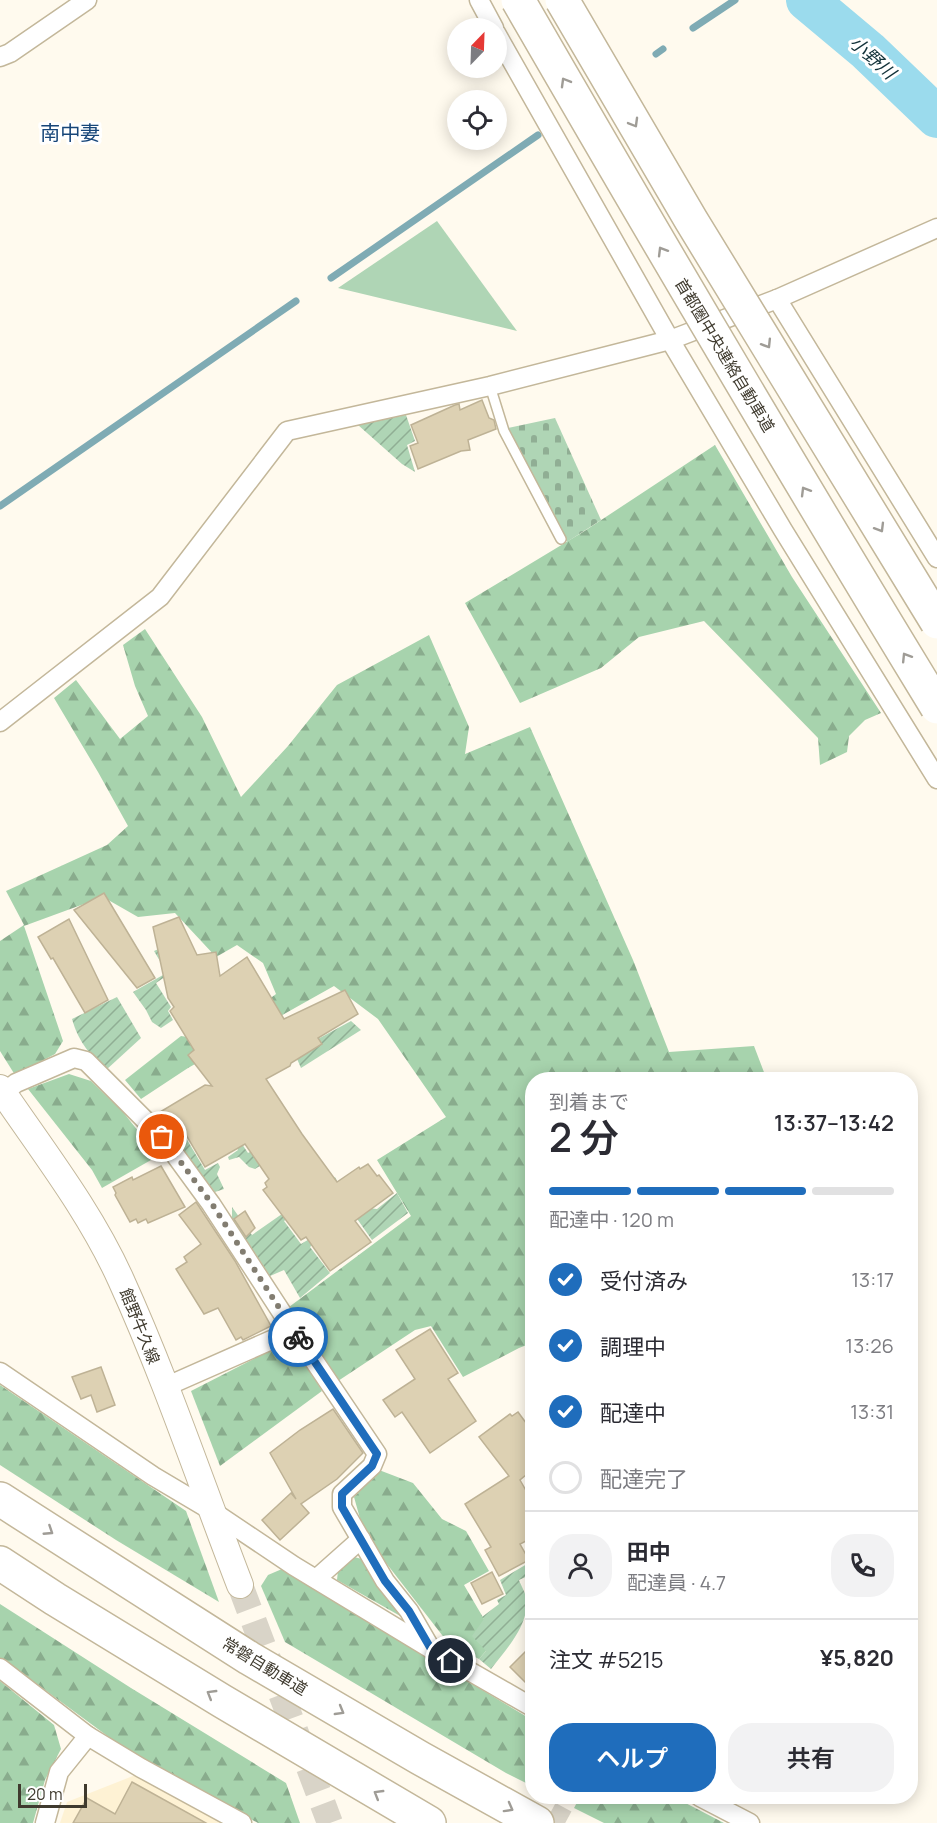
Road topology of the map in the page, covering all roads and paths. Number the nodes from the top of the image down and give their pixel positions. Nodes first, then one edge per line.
1 (87, 0) edge
2 (478, 0) edge
3 (518, 0) edge
4 (562, 0) edge
5 (488, 18) edge
6 (507, 52) edge
7 (0, 57) edge
8 (937, 228) edge
9 (777, 299) junction
10 (670, 340) junction
11 (490, 386) junction
12 (561, 539) dead end
13 (937, 558) edge
14 (937, 622) edge
15 (937, 707) edge
16 (0, 722) edge
17 (937, 779) edge
18 (2, 1090) edge
19 (294, 1330) junction
20 (0, 1372) edge
21 (165, 1387) junction
22 (0, 1499) edge
23 (212, 1511) junction
24 (361, 1539) junction
25 (0, 1563) edge
26 (316, 1579) junction
27 (240, 1585) tunnel mouth
28 (431, 1649) junction
29 (0, 1668) edge
30 (525, 1703) edge
31 (88, 1736) junction
32 (713, 1804) edge
33 (45, 1823) edge
34 (242, 1823) edge
35 (429, 1823) edge
36 (537, 1823) edge
37 (750, 1823) edge

1 - 7 street
2 - 5 street
15 -> 3 highway, 首都圏中央連絡自動車道, bridge
4 -> 14 highway, bridge
6 - 10 street
8 - 9 street
9 - 10 street
9 - 13 street
10 - 11 street
10 - 17 street
11 - 12 lane
11 - 16 street
18 - 19 street
18 - 21 main road, 館野牛久線
19 - 21 street
19 - 24 street
20 - 23 street
21 - 23 main road, 館野牛久線
22 -> 36 highway, 常磐自動車道
23 - 26 street
23 - 27 main road, 館野牛久線
24 - 26 street
24 - 28 street
35 -> 25 highway
26 - 28 street
28 - 30 street
29 - 31 street
31 - 33 street
31 - 34 street
32 - 37 street

